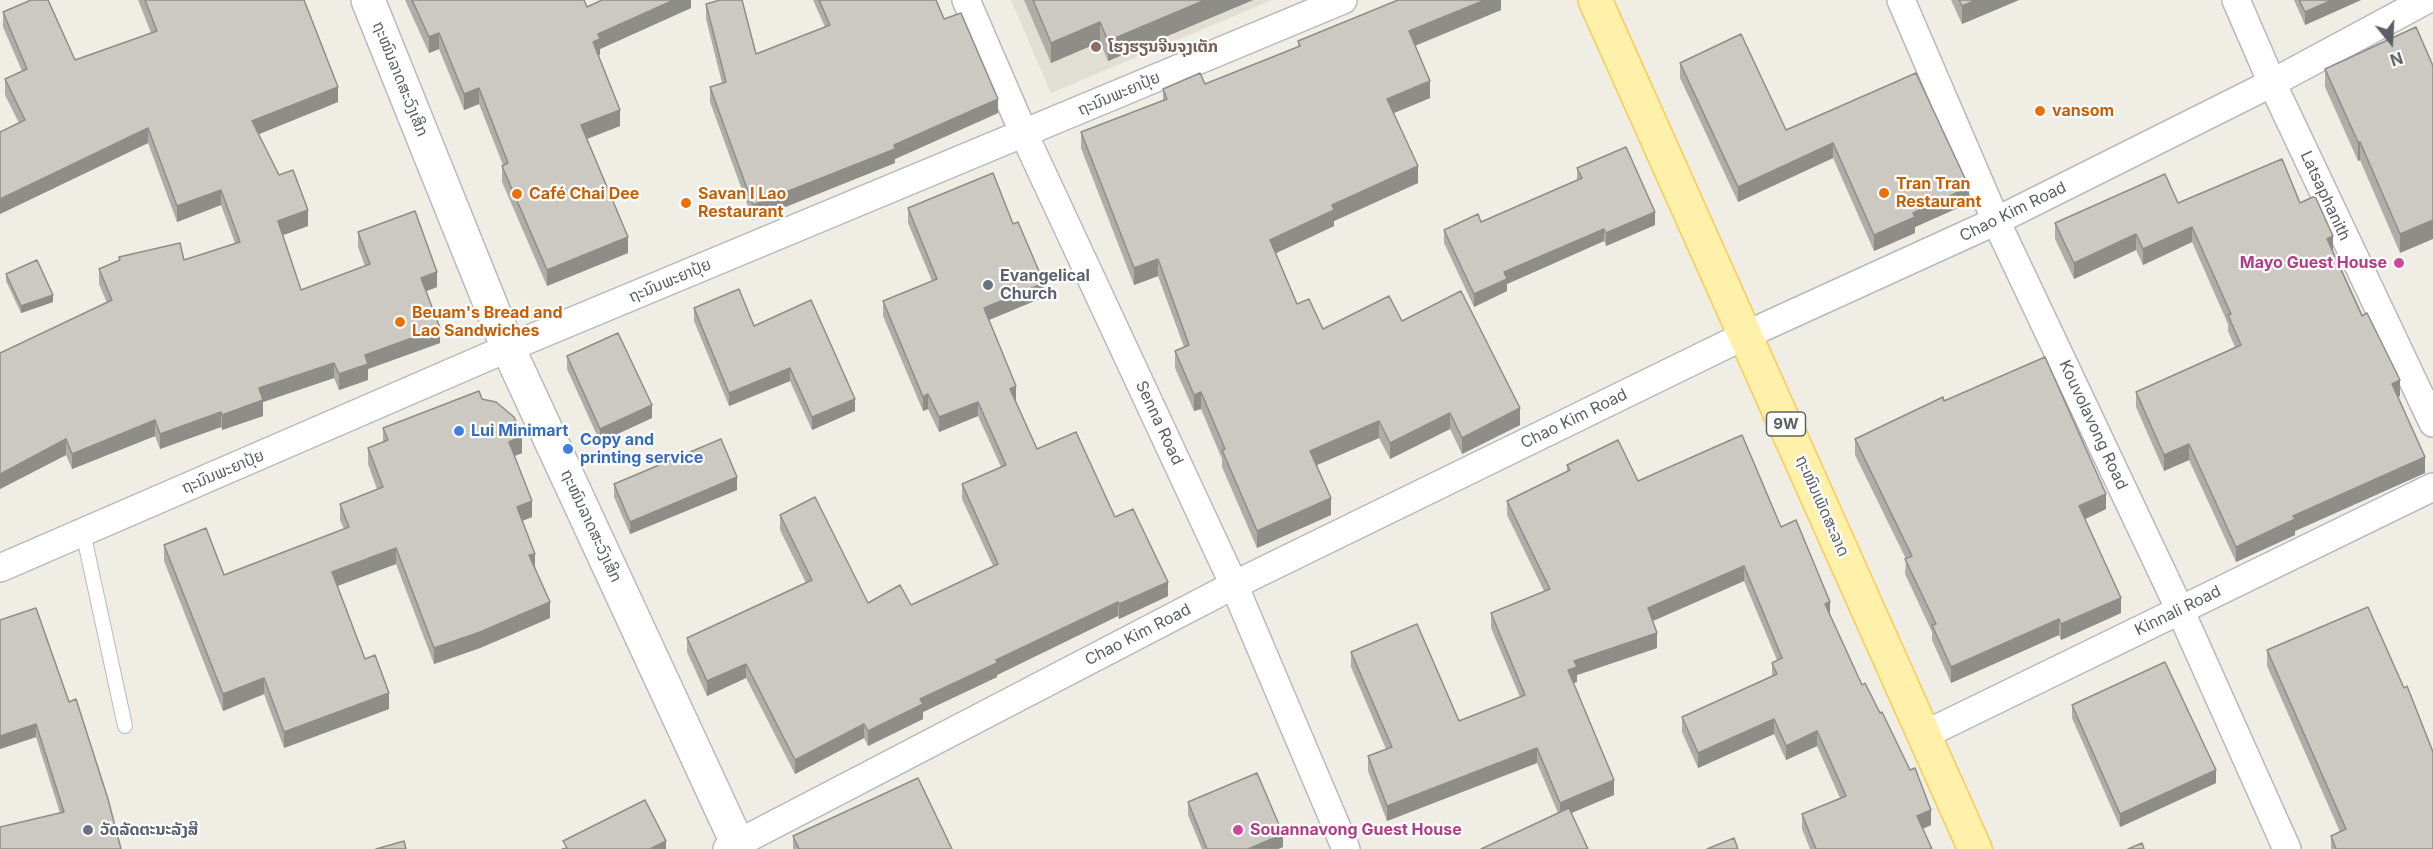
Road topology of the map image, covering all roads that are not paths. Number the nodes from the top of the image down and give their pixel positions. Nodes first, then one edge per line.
1 (368, 0) edge
2 (966, 0) edge
3 (1343, 0) edge
4 (1595, 0) edge
5 (1901, 0) edge
6 (2236, 0) edge
7 (2426, 0) edge
8 (2272, 83) junction
9 (1024, 134) junction
10 (1996, 221) junction
11 (1746, 335) junction
12 (508, 348) junction
13 (2433, 423) edge
14 (2433, 487) edge
15 (83, 532) junction
16 (0, 568) edge
17 (1234, 585) junction
18 (2180, 610) junction
19 (125, 726) dead end
20 (1924, 735) junction
21 (735, 847) edge
22 (1347, 849) edge
23 (1974, 849) edge
24 (2287, 849) edge

1 - 12 street, ຖະໜົນລາດສະວົງເສິກ
2 - 9 street, Senna Road
3 - 9 street, ຖະນົນພະຍາປຸ້ຍ
4 - 11 main road, ຖະໜົນເພັດສະລາດ / 9W
5 - 10 street, Kouvolavong Road
6 - 8 street, Latsaphanith
7 - 8 street, Chao Kim Road
8 - 10 street, Chao Kim Road
8 - 13 street, Latsaphanith
9 - 12 street, ຖະນົນພະຍາປຸ້ຍ
9 - 17 street, Senna Road
10 - 11 street, Chao Kim Road
10 - 18 street, Kouvolavong Road
11 - 17 street, Chao Kim Road
11 - 20 main road, ຖະໜົນເພັດສະລາດ / 9W
12 - 15 street, ຖະນົນພະຍາປຸ້ຍ
12 - 21 street, ຖະໜົນລາດສະວົງເສິກ
14 - 18 street, Kinnali Road
15 - 16 street, ຖະນົນພະຍາປຸ້ຍ
15 - 19 lane
17 - 21 street, Chao Kim Road
17 - 22 street, Senna Road
18 - 20 street, Kinnali Road
18 - 24 street, Kouvolavong Road
20 - 23 main road, ຖະໜົນເພັດສະລາດ / 9W

